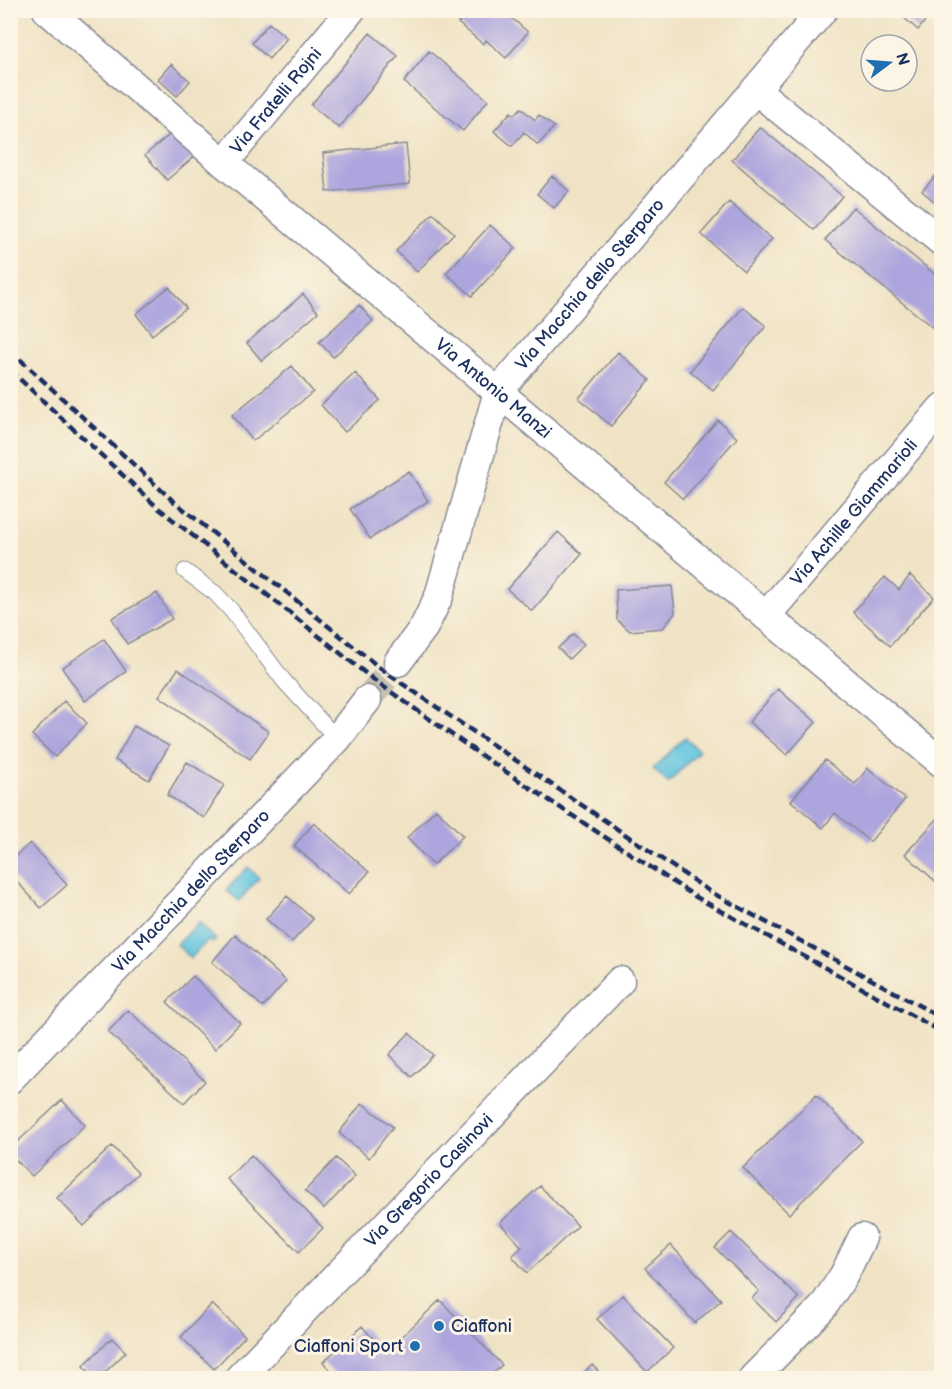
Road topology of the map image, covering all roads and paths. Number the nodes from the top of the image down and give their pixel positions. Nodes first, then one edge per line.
1 (47, 10) edge
2 (351, 10) edge
3 (823, 10) edge
4 (756, 90) junction
5 (224, 163) junction
6 (942, 242) edge
7 (498, 393) junction
8 (942, 408) edge
9 (185, 571) dead end
10 (766, 616) junction
11 (398, 662) tunnel mouth
12 (367, 700) tunnel mouth
13 (337, 739) junction
14 (942, 764) edge
15 (620, 981) dead end
16 (10, 1079) edge
17 (862, 1238) dead end
18 (239, 1378) edge
19 (753, 1378) edge

1 - 5 street, Via Antonio Manzi
2 - 5 street, Via Fratelli Rojni
3 - 4 street, Via Macchia dello Sterparo
4 - 6 street
4 - 7 street, Via Macchia dello Sterparo
5 - 7 street, Via Antonio Manzi
7 - 10 street, Via Antonio Manzi
7 - 11 street, Via Macchia dello Sterparo
8 - 10 street, Via Achille Giammarioli
9 - 13 lane
10 - 14 street, Via Antonio Manzi
12 - 13 street, Via Macchia dello Sterparo
13 - 16 street, Via Macchia dello Sterparo
15 - 18 street, Via Gregorio Casinovi
17 - 19 street

